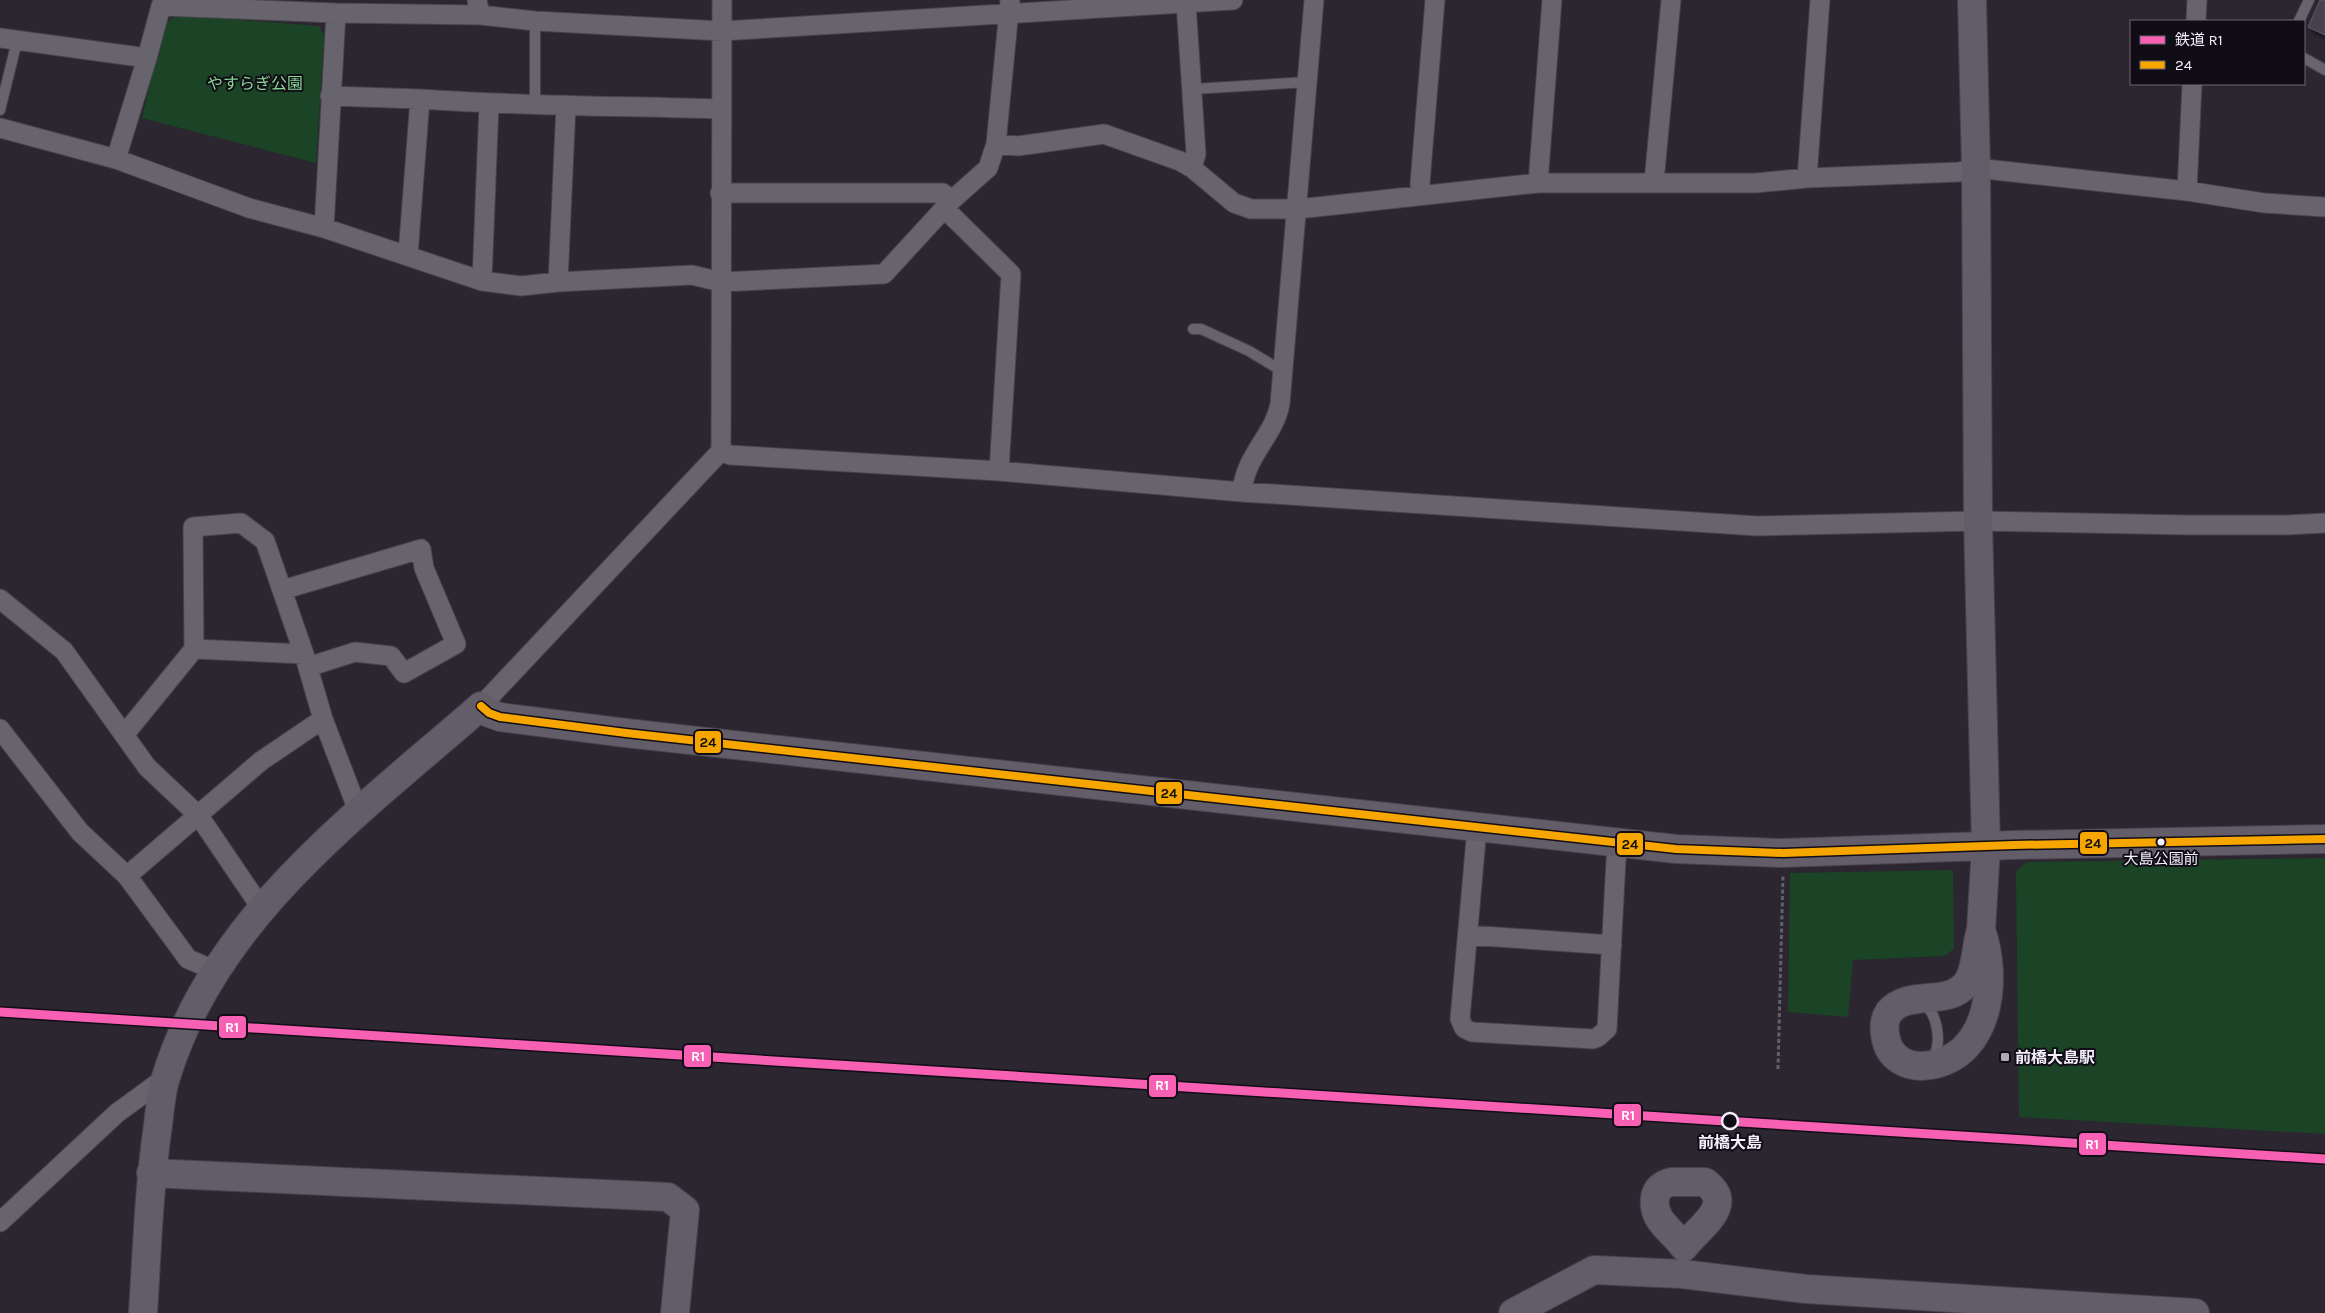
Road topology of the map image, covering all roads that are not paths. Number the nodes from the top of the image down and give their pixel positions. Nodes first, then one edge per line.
1 (722, 0) edge
2 (1233, 0) edge
3 (1314, 0) edge
4 (1435, 0) edge
5 (1552, 0) edge
6 (1672, 0) edge
7 (1820, 0) edge
8 (1972, 0) edge
9 (2197, 0) edge
10 (161, 3) edge
11 (1186, 3) junction
12 (2308, 3) edge
13 (1010, 6) edge
14 (478, 8) edge
15 (336, 13) junction
16 (2196, 20) edge
17 (2300, 20) edge
18 (535, 21) junction
19 (722, 30) junction
20 (9, 40) edge
21 (147, 58) junction
22 (2305, 59) edge
23 (2325, 70) edge
24 (1307, 82) junction
25 (2192, 85) edge
26 (1193, 89) junction
27 (330, 96) junction
28 (420, 99) junction
29 (535, 103) junction
30 (489, 104) junction
31 (566, 105) junction
32 (721, 108) junction
33 (0, 110) edge
34 (0, 128) edge
35 (996, 144) junction
36 (116, 159) junction
37 (1192, 168) junction
38 (1976, 168) junction
39 (1807, 178) junction
40 (1654, 182) junction
41 (1538, 183) junction
42 (2187, 191) junction
43 (720, 193) junction
44 (1421, 195) junction
45 (948, 204) junction
46 (2325, 207) edge
47 (1298, 209) junction
48 (324, 228) junction
49 (408, 256) junction
50 (482, 281) junction
51 (558, 282) junction
52 (721, 282) junction
53 (1193, 328) dead end
54 (1282, 371) junction
55 (721, 451) junction
56 (999, 471) junction
57 (1242, 492) junction
58 (1978, 521) junction
59 (2325, 523) edge
60 (282, 590) junction
61 (0, 599) edge
62 (194, 649) junction
63 (306, 661) junction
64 (481, 706) junction
65 (323, 719) junction
66 (0, 728) edge
67 (124, 735) junction
68 (359, 813) junction
69 (198, 816) junction
70 (1477, 828) junction
71 (2325, 839) edge
72 (1619, 843) junction
73 (1986, 847) junction
74 (127, 876) junction
75 (262, 909) junction
76 (1981, 930) junction
77 (1468, 936) junction
78 (1612, 944) junction
79 (214, 970) junction
80 (1916, 1000) junction
81 (1929, 1066) junction
82 (165, 1078) junction
83 (151, 1173) junction
84 (0, 1222) edge
85 (1684, 1247) dead end
86 (1682, 1274) junction
87 (143, 1313) edge
88 (675, 1313) edge
89 (1513, 1313) edge
90 (2195, 1313) edge

1 - 19 street
2 - 11 street
3 - 24 street
4 - 44 street
5 - 41 street
6 - 40 street
7 - 39 street
8 - 38 street
9 - 16 street
10 - 15 street
10 - 21 street
11 - 13 street
11 - 26 street
12 - 17 lane
13 - 19 street
13 - 35 street
14 - 15 street
14 - 18 street
15 - 27 street
18 - 19 street
18 - 29 lane
19 - 32 street
20 - 21 street
20 - 33 lane
21 - 36 street
22 - 23 lane
24 - 26 lane
24 - 47 street
25 - 42 street
26 - 37 street
27 - 28 street
27 - 48 street
28 - 30 street
28 - 49 street
29 - 30 street
29 - 31 street
30 - 50 street
31 - 32 street
31 - 51 street
32 - 43 street
34 - 36 street
35 - 37 street
35 - 45 street
36 - 48 street
37 - 47 street
38 - 39 street
38 - 42 street
38 - 58 street
39 - 40 street
40 - 41 street
41 - 44 street
42 - 46 street
43 - 45 street
43 - 52 street
44 - 47 street
45 - 52 street
45 - 56 street
47 - 54 street
48 - 49 street
49 - 50 street
50 - 51 street
51 - 52 street
52 - 55 street
53 - 54 lane
54 - 57 street
55 - 56 street
55 - 64 street
56 - 57 street
57 - 58 street
58 - 59 street
58 - 73 street
60 - 62 street
60 - 63 street
60 - 63 street
61 - 67 street
62 - 63 street
62 - 67 street
63 - 65 street
64 - 68 street
64 - 70 street
65 - 68 street
65 - 69 street
66 - 74 street
67 - 69 street
68 - 75 street
69 - 74 street
69 - 75 street
70 - 72 street
70 - 77 street
71 - 73 street
72 - 73 street
72 - 78 street
73 - 76 street
74 - 79 street
75 - 79 street
76 - 80 street
76 - 81 street
77 - 78 street
77 - 78 street
79 - 82 street
80 - 81 lane
80 - 81 street
82 - 83 street
82 - 84 street
83 - 87 street
83 - 88 street
85 - 86 street
86 - 89 street
86 - 90 street

